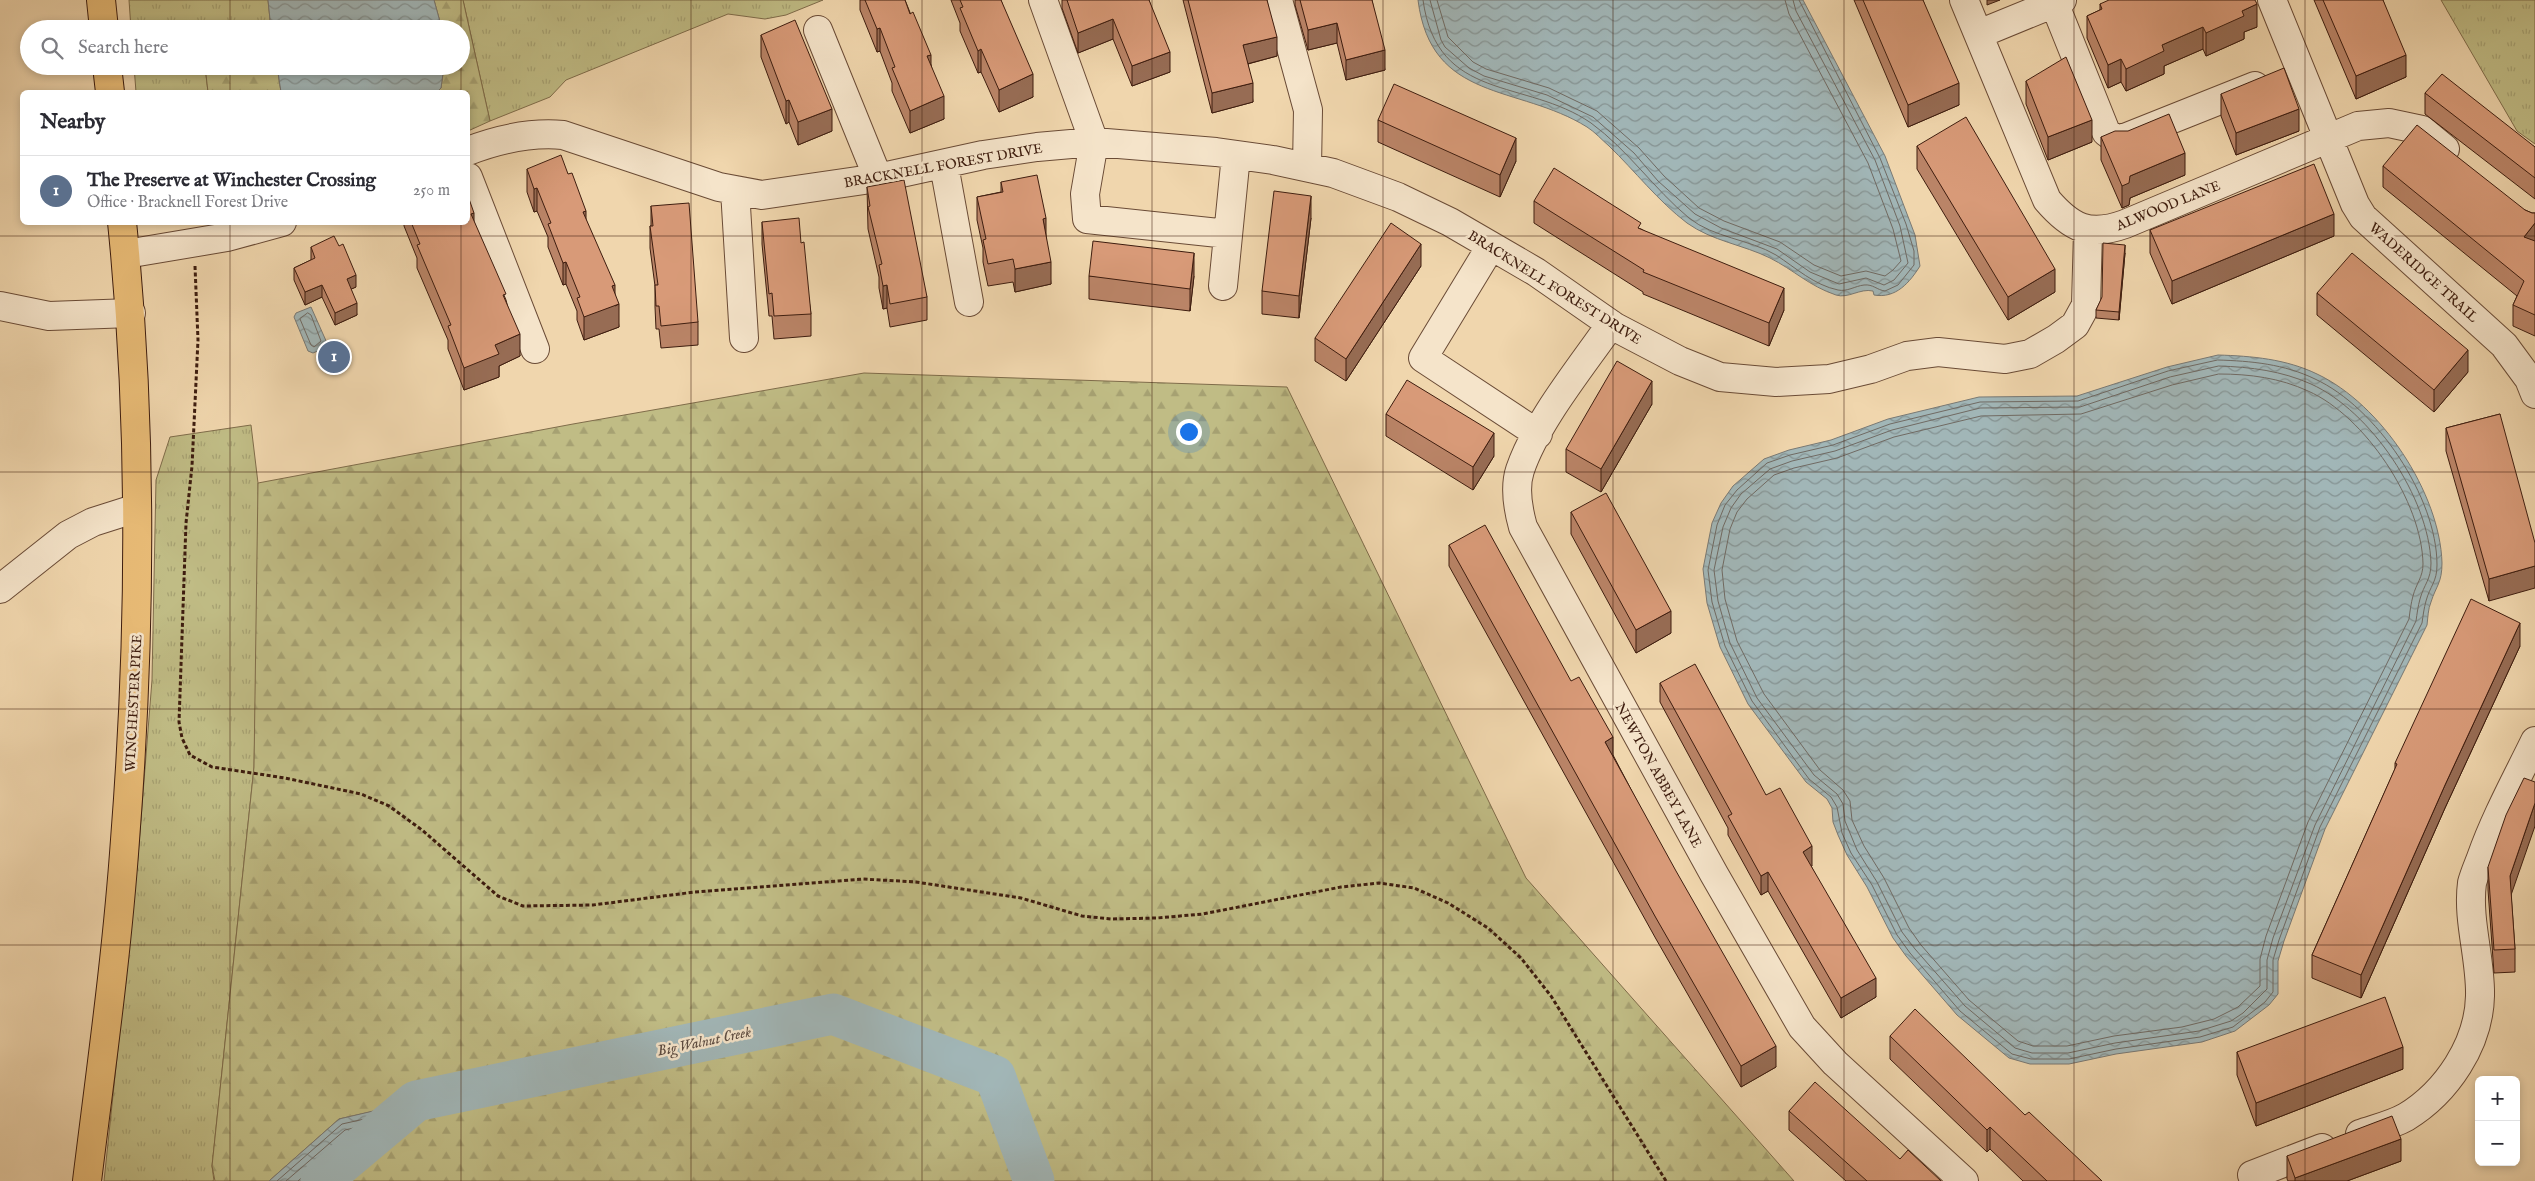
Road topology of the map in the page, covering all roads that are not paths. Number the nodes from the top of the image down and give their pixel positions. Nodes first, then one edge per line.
1 (101, 0) edge
2 (1043, 0) edge
3 (1278, 0) edge
4 (1964, 0) edge
5 (2272, 0) edge
6 (2057, 1) edge
7 (103, 20) edge
8 (818, 30) dead end
9 (1979, 34) junction
10 (2299, 68) junction
11 (108, 75) edge
12 (110, 90) edge
13 (2328, 139) junction
14 (1094, 142) junction
15 (470, 150) edge
16 (1236, 155) junction
17 (2461, 162) edge
18 (944, 165) junction
19 (1307, 167) junction
20 (878, 178) junction
21 (470, 183) edge
22 (735, 190) junction
23 (122, 225) edge
24 (271, 225) edge
25 (2088, 231) junction
26 (1228, 234) junction
27 (1492, 246) junction
28 (126, 254) junction
29 (1223, 286) dead end
30 (969, 302) dead end
31 (0, 306) edge
32 (131, 313) junction
33 (1611, 324) junction
34 (744, 338) dead end
35 (535, 349) dead end
36 (2533, 380) edge
37 (1538, 434) junction
38 (137, 508) junction
39 (0, 589) edge
40 (2535, 741) edge
41 (87, 1181) edge
42 (1964, 1181) edge
43 (2255, 1181) edge

1 - 7 main road
2 - 14 street
3 - 19 street
4 - 9 street
5 - 10 street, WADERIDGE TRAIL
6 - 9 street
6 - 10 street
8 - 20 street
9 - 25 street
10 - 13 street, WADERIDGE TRAIL
11 - 12 main road
13 - 17 street, ALWOOD LANE
13 - 25 street, ALWOOD LANE
13 - 36 street, WADERIDGE TRAIL
14 - 16 street, BRACKNELL FOREST DRIVE
14 - 18 street, BRACKNELL FOREST DRIVE
14 - 26 street
15 - 22 street, BRACKNELL FOREST DRIVE
16 - 19 street, BRACKNELL FOREST DRIVE
16 - 26 street
18 - 20 street, BRACKNELL FOREST DRIVE
18 - 30 street
19 - 27 street, BRACKNELL FOREST DRIVE
20 - 22 street, BRACKNELL FOREST DRIVE
21 - 35 street
22 - 34 street
23 - 28 main road, WINCHESTER PIKE
24 - 28 street
25 - 33 street, BRACKNELL FOREST DRIVE
26 - 29 street
27 - 33 street, BRACKNELL FOREST DRIVE
27 - 37 street
28 - 32 main road, WINCHESTER PIKE
31 - 32 street
32 - 38 main road, WINCHESTER PIKE
33 - 37 street, NEWTON ABBEY LANE
37 - 42 street, NEWTON ABBEY LANE
38 - 39 street
38 - 41 main road, WINCHESTER PIKE
40 - 43 street

